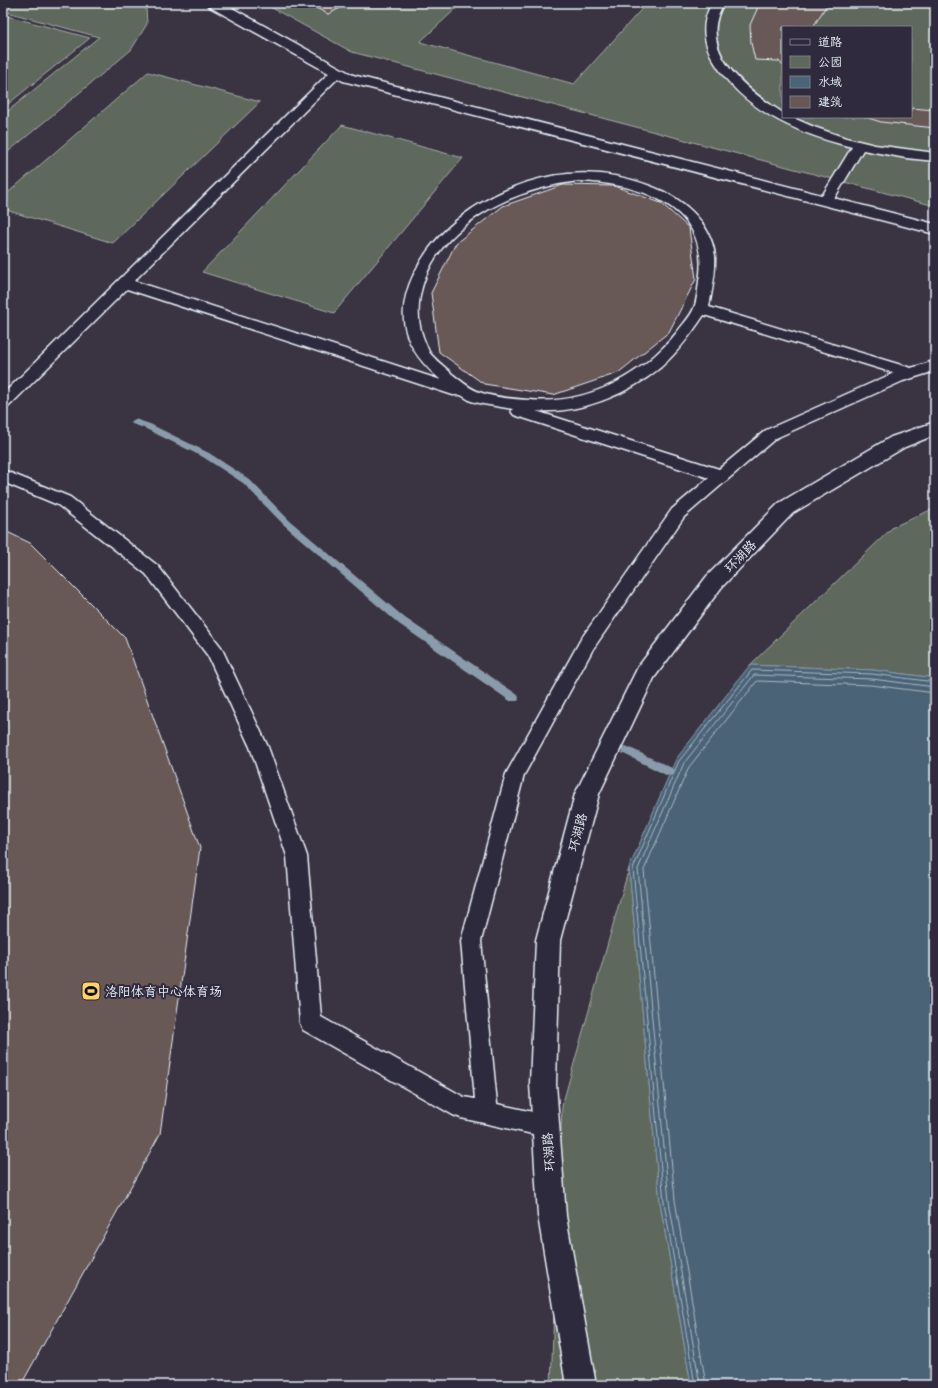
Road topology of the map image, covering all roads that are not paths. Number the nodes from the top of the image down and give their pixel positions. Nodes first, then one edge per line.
1 (213, 3) edge
2 (718, 3) edge
3 (337, 72) junction
4 (782, 117) edge
5 (785, 118) edge
6 (859, 146) junction
7 (935, 157) edge
8 (826, 201) junction
9 (935, 229) edge
10 (124, 283) junction
11 (701, 309) junction
12 (935, 366) edge
13 (911, 373) junction
14 (475, 396) junction
15 (3, 403) edge
16 (935, 428) edge
17 (3, 476) edge
18 (722, 476) junction
19 (487, 1113) junction
20 (546, 1126) junction
21 (581, 1385) edge

1 - 3 street
2 - 4 lane
3 - 8 street
3 - 10 lane
5 - 6 lane
6 - 7 lane
6 - 8 lane
8 - 9 street
10 - 14 lane
10 - 15 lane
11 - 13 lane
11 - 14 lane
11 - 14 lane
12 - 13 lane
13 - 18 lane
14 - 18 lane
16 - 20 street, 环湖路
17 - 19 lane
18 - 19 lane
19 - 20 lane
20 - 21 street, 环湖路

